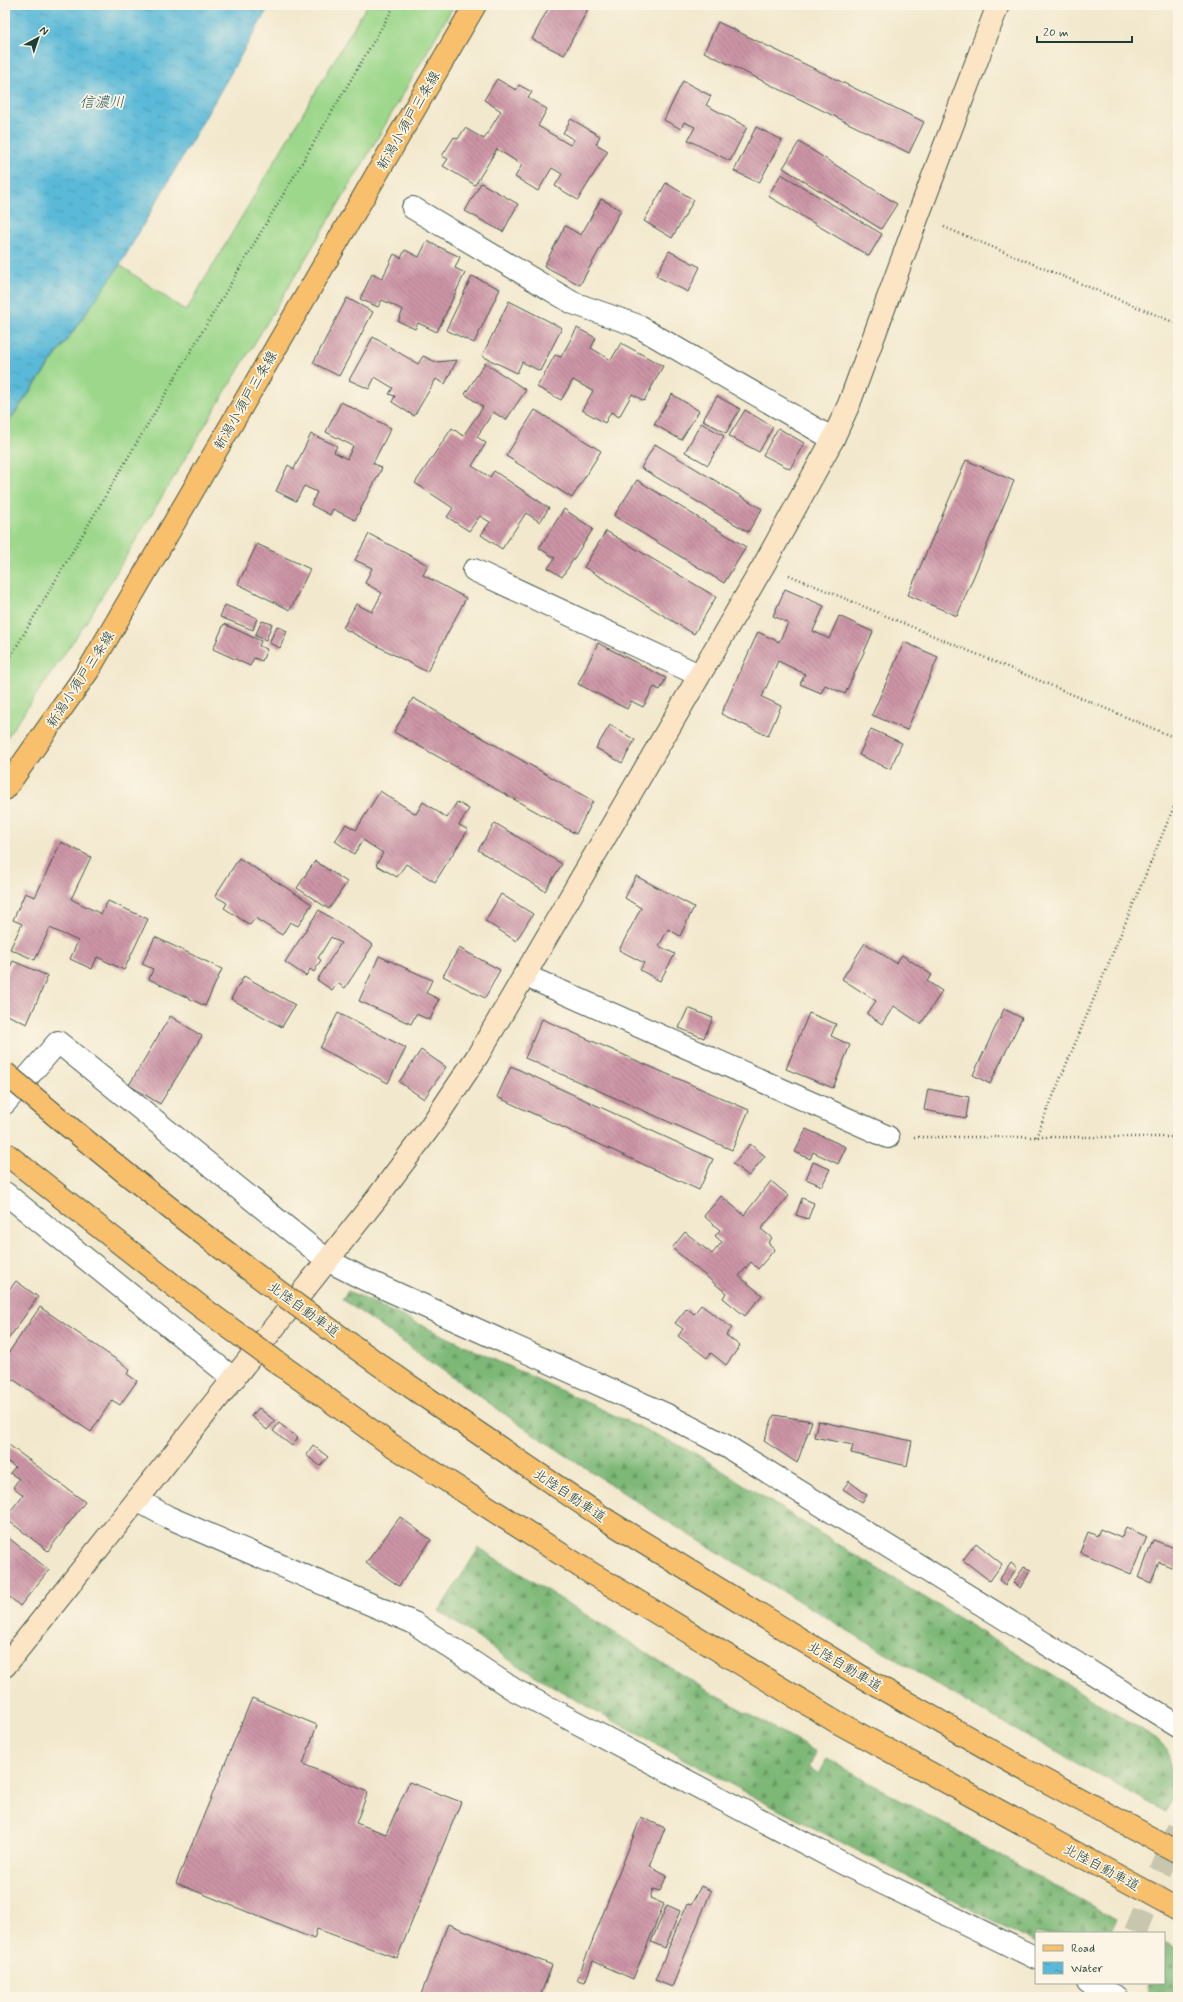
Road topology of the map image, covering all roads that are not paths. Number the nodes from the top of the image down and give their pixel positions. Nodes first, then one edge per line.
1 (475, 5) edge
2 (998, 5) edge
3 (413, 208) dead end
4 (833, 439) junction
5 (474, 570) dead end
6 (699, 675) junction
7 (5, 789) edge
8 (524, 975) junction
9 (5, 1073) edge
10 (5, 1102) edge
11 (888, 1137) road end
12 (5, 1153) edge
13 (5, 1193) edge
14 (327, 1260) junction
15 (234, 1379) junction
16 (137, 1500) junction
17 (5, 1666) edge
18 (1178, 1726) edge
19 (1178, 1852) edge
20 (1178, 1909) edge
21 (1035, 1958) edge
22 (1091, 1984) edge
23 (1115, 1993) edge

1 - 7 main road, 新潟小須戸三条線
2 - 4 street
3 - 4 street
4 - 6 street
5 - 6 street
6 - 8 street
8 - 11 street
8 - 14 street
9 - 19 main road, 北陸自動車道, bridge
10 - 14 street
12 - 20 main road, 北陸自動車道, bridge
13 - 15 street
14 - 15 street
14 - 18 street
15 - 16 street
16 - 17 street
16 - 21 street
22 - 23 street

